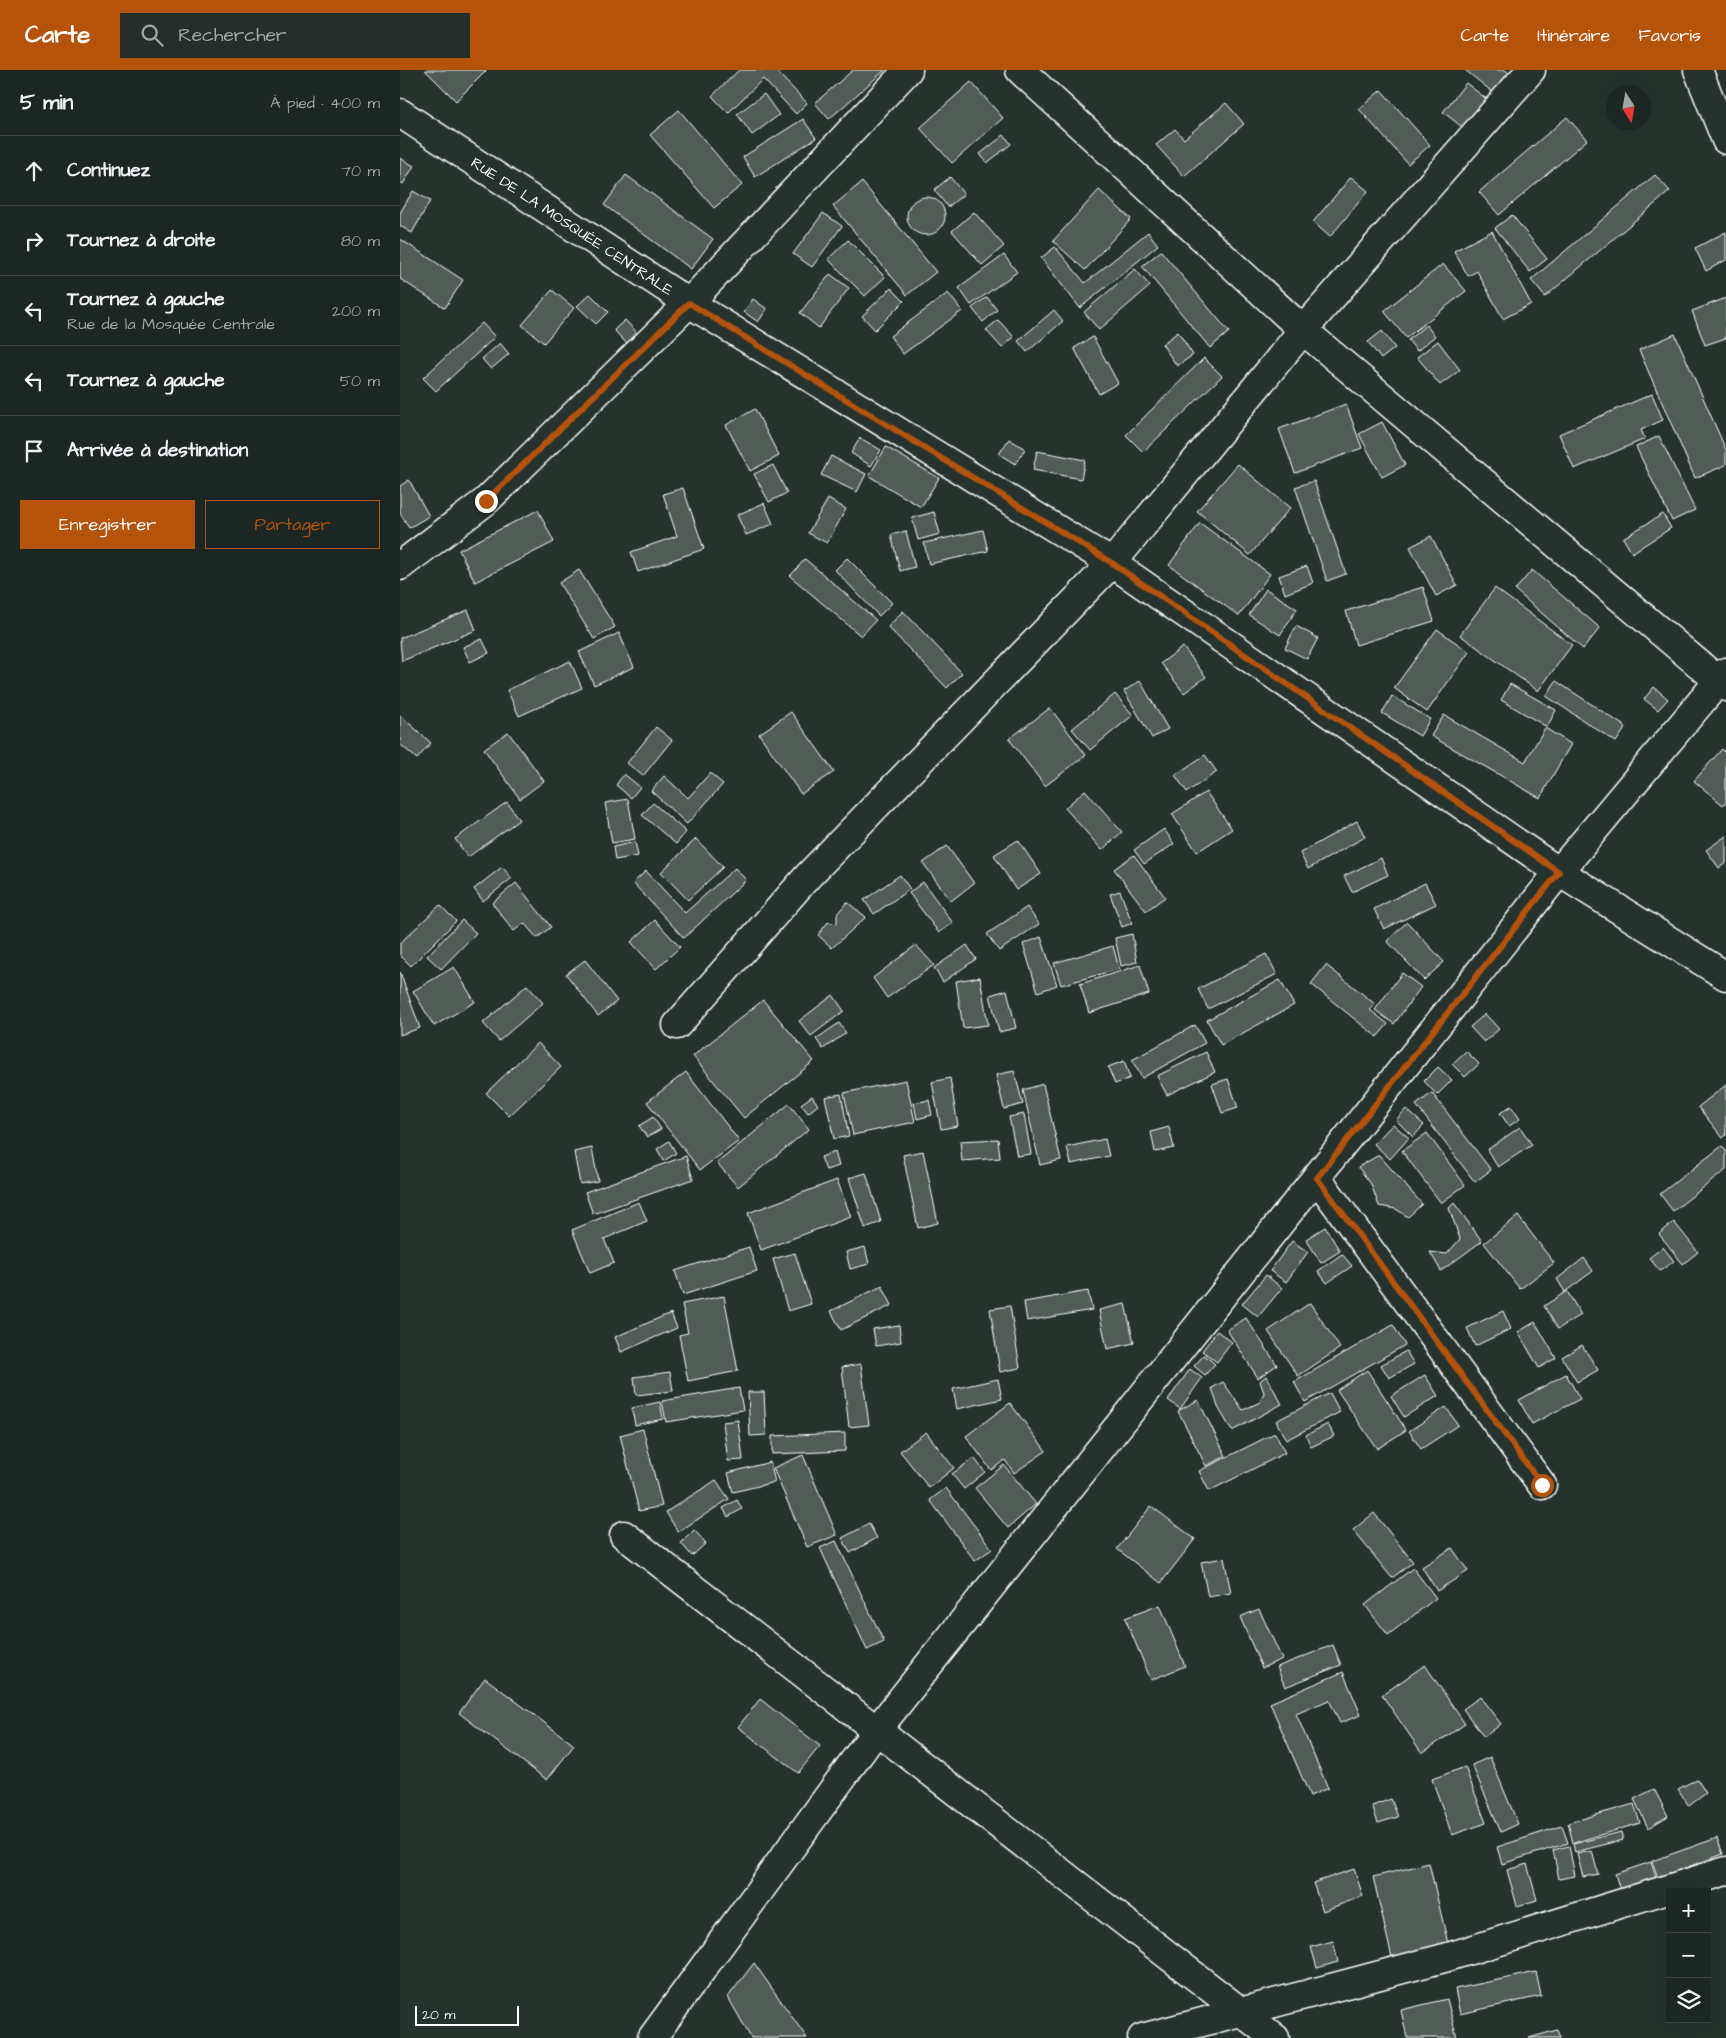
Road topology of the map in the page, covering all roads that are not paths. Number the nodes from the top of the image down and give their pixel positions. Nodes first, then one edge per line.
1 (908, 70) edge
2 (1020, 70) edge
3 (1531, 70) edge
4 (1698, 70) edge
5 (400, 113) edge
6 (1726, 140) edge
7 (689, 303) junction
8 (1303, 330) junction
9 (1112, 563) junction
10 (400, 566) edge
11 (1723, 680) edge
12 (1559, 872) junction
13 (1726, 976) edge
14 (677, 1025) dead end
15 (1317, 1178) junction
16 (1542, 1485) dead end
17 (624, 1535) dead end
18 (876, 1731) junction
19 (1725, 1875) edge
20 (1242, 2012) junction
21 (652, 2038) edge
22 (1142, 2038) edge
23 (1275, 2038) edge

1 - 7 street
2 - 8 street
3 - 8 street
4 - 6 street
5 - 7 street, RUE DE LA MOSQUÉE CENTRALE
7 - 9 street, RUE DE LA MOSQUÉE CENTRALE
7 - 10 street
8 - 9 street
8 - 11 street
9 - 12 street, RUE DE LA MOSQUÉE CENTRALE
9 - 14 street
11 - 12 street
12 - 13 street, RUE DE LA MOSQUÉE CENTRALE
12 - 15 street
15 - 16 street
15 - 18 street
17 - 18 street
18 - 20 street
18 - 21 street
19 - 20 street
20 - 22 street
20 - 23 street

